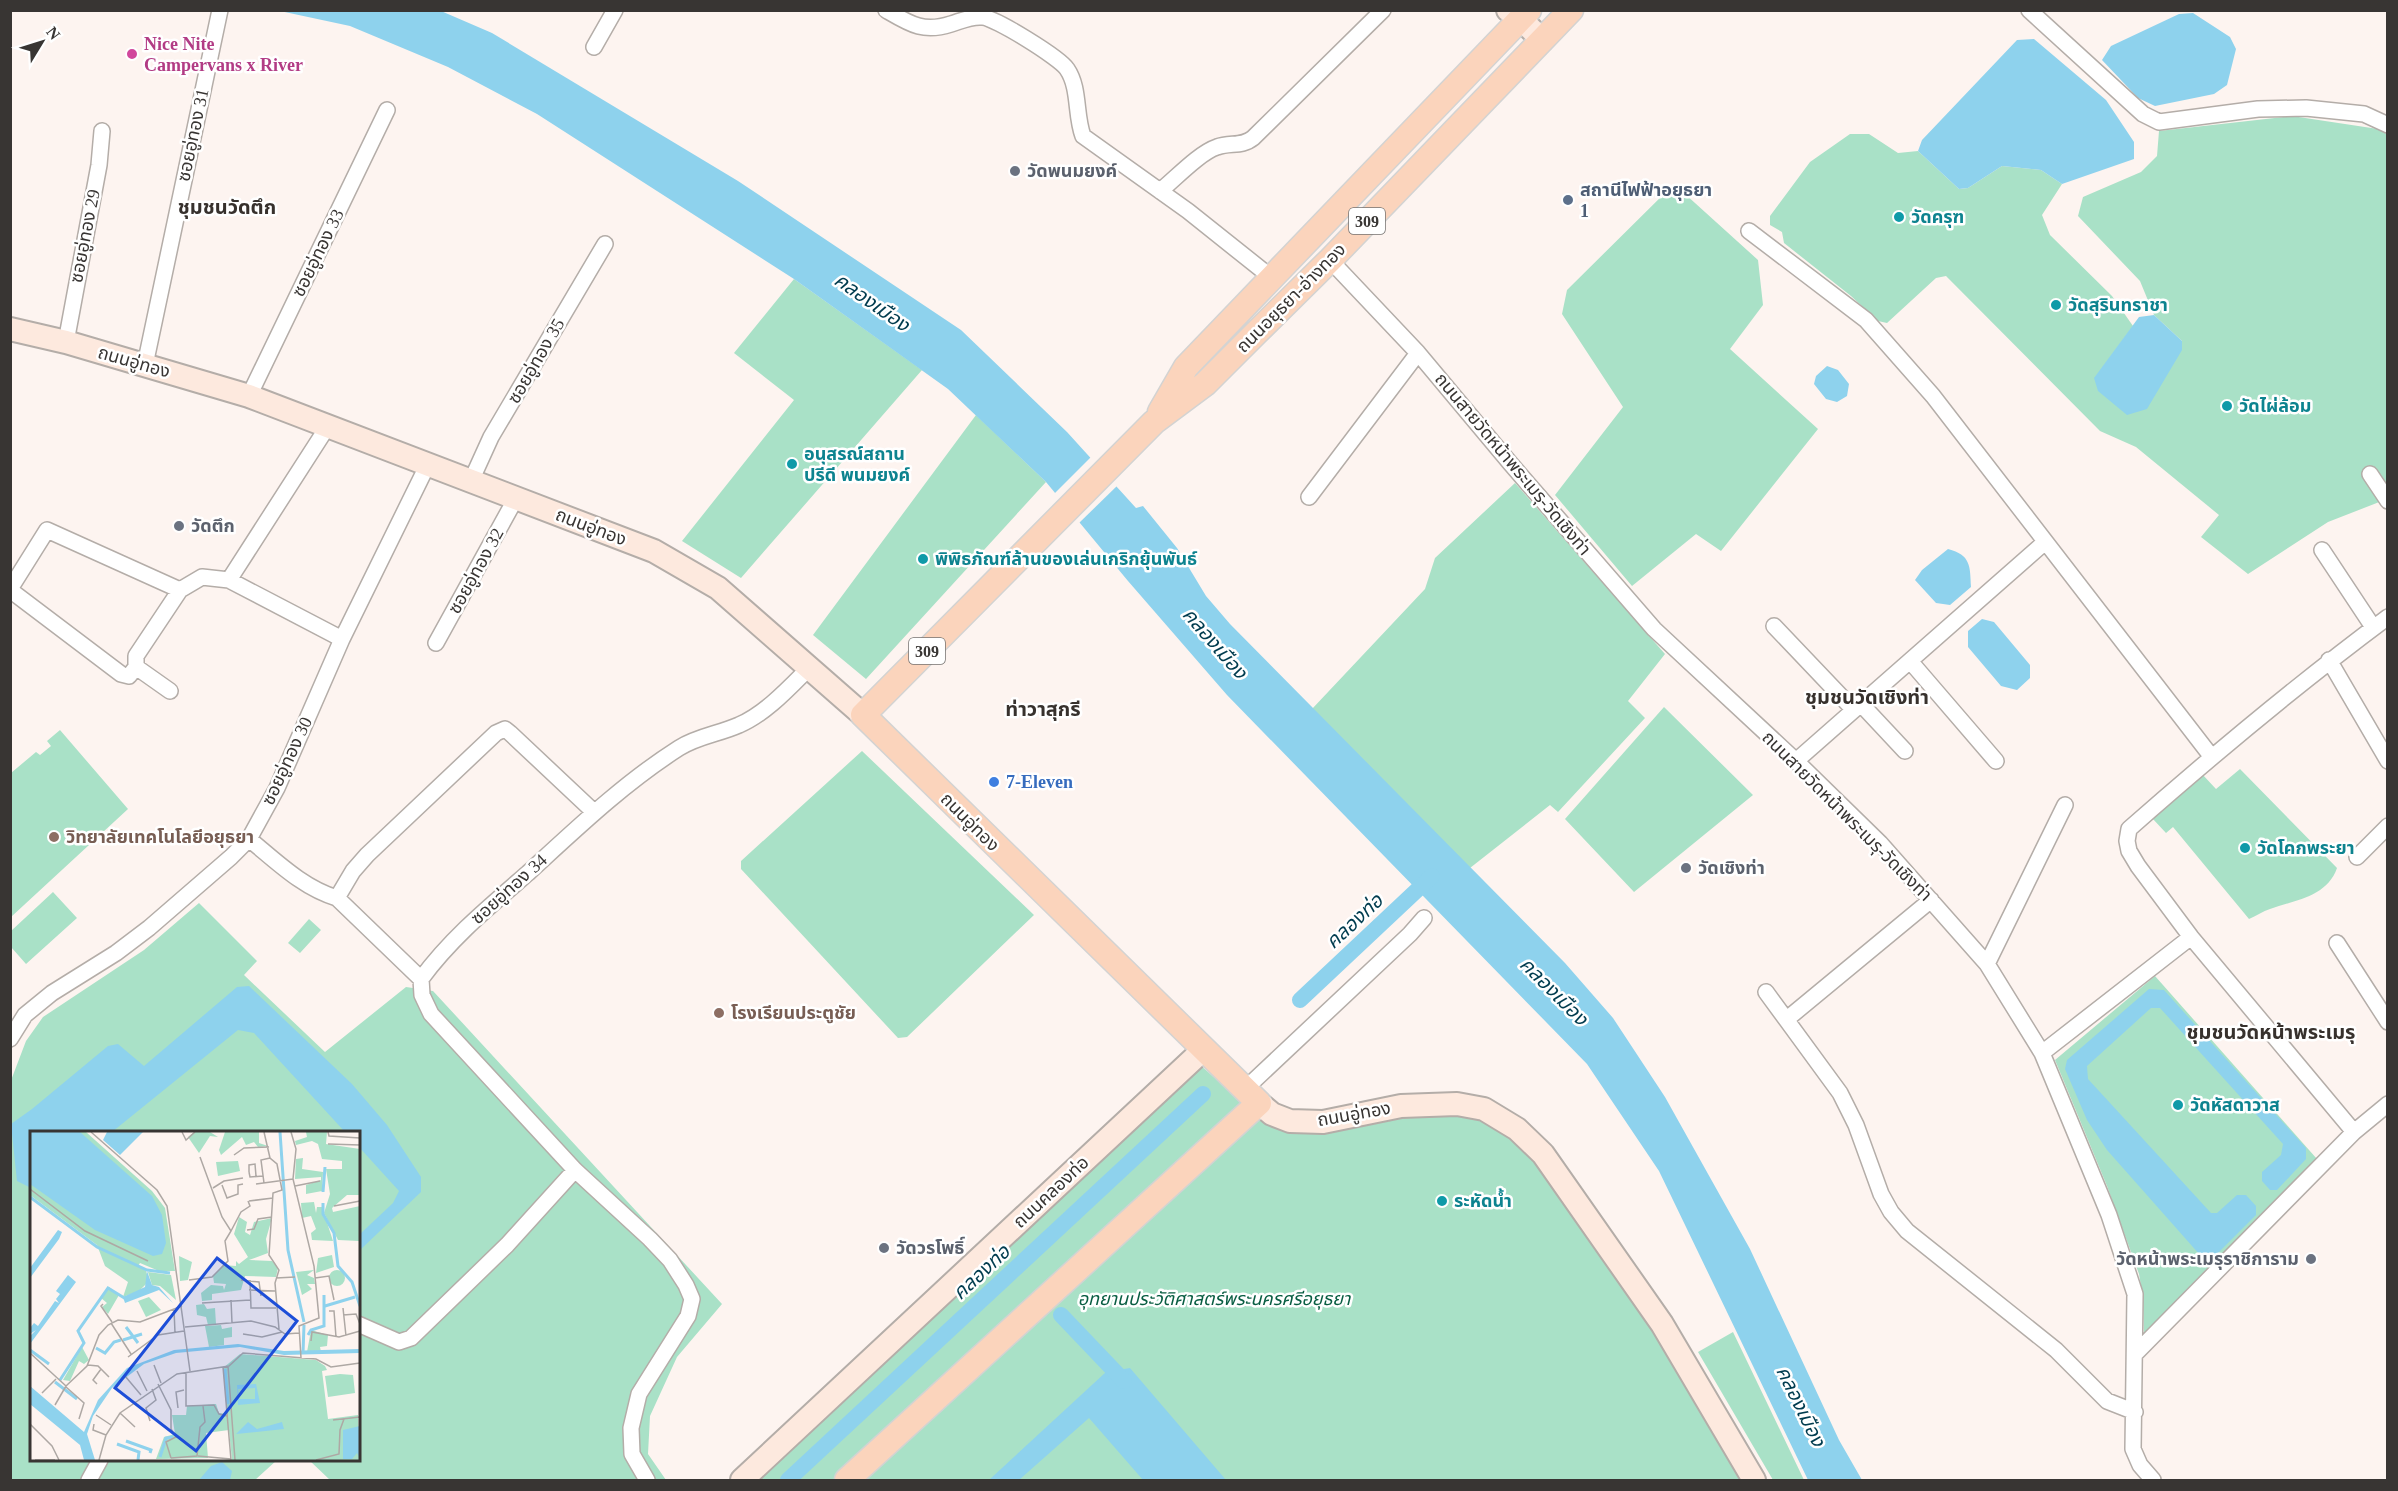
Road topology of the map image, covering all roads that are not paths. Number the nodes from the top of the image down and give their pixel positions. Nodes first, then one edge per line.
1 (220, 10) edge
2 (615, 10) edge
3 (886, 10) edge
4 (1383, 10) edge
5 (1571, 10) edge
6 (2029, 10) edge
7 (1519, 13) edge
8 (967, 14) edge
9 (1542, 40) junction
10 (594, 47) dead end
11 (387, 110) dead end
12 (2388, 125) edge
13 (102, 131) dead end
14 (1160, 191) junction
15 (1749, 231) dead end
16 (605, 244) dead end
17 (1330, 260) junction
18 (1272, 278) junction
19 (10, 329) edge
20 (66, 342) junction
21 (1418, 353) junction
22 (145, 365) junction
23 (249, 396) junction
24 (1154, 422) junction
25 (328, 426) junction
26 (428, 464) junction
27 (2370, 474) dead end
28 (471, 481) junction
29 (1309, 497) dead end
30 (516, 498) junction
31 (2388, 501) edge
32 (2045, 542) junction
33 (2322, 550) dead end
34 (229, 580) junction
35 (10, 590) edge
36 (180, 590) junction
37 (2388, 617) edge
38 (1774, 626) dead end
39 (2373, 627) junction
40 (342, 639) junction
41 (436, 643) dead end
42 (2329, 660) junction
43 (1910, 662) junction
44 (136, 667) junction
45 (809, 669) junction
46 (170, 691) dead end
47 (1858, 707) junction
48 (863, 715) junction
49 (1905, 751) dead end
50 (2211, 756) junction
51 (1796, 761) junction
52 (1996, 761) dead end
53 (2388, 761) edge
54 (2065, 806) dead end
55 (594, 812) junction
56 (2388, 826) edge
57 (249, 839) junction
58 (2357, 857) dead end
59 (337, 898) junction
60 (1931, 900) junction
61 (1424, 918) dead end
62 (2192, 938) junction
63 (2337, 943) dead end
64 (1987, 964) junction
65 (421, 979) junction
66 (1766, 992) dead end
67 (1787, 1019) junction
68 (2388, 1022) edge
69 (10, 1040) edge
70 (1203, 1050) junction
71 (2042, 1053) junction
72 (1252, 1097) junction
73 (2388, 1104) edge
74 (2354, 1132) junction
75 (575, 1170) junction
76 (360, 1325) edge
77 (2136, 1353) junction
78 (2135, 1412) junction
79 (99, 1461) edge
80 (89, 1480) edge
81 (647, 1480) edge
82 (741, 1480) edge
83 (847, 1480) edge
84 (1754, 1480) edge
85 (2153, 1480) edge

1 - 22 street, ซอยอู่ทอง 31
2 - 10 street
3 - 8 street
4 - 14 street
5 - 9 main road, ถนนอยุธยา-อ่างทอง / 309
6 - 12 street
7 - 9 main road
7 - 18 main road, ถนนอยุธยา-อ่างทอง / 309
8 - 14 street
9 - 17 main road, ถนนอยุธยา-อ่างทอง / 309
11 - 23 street, ซอยอู่ทอง 33
13 - 20 street, ซอยอู่ทอง 29
14 - 18 street
15 - 32 street
16 - 28 street, ซอยอู่ทอง 35
17 - 21 street, ถนนสายวัดหน้าพระเมรุ-วัดเชิงท่า
17 - 24 main road, ถนนอยุธยา-อ่างทอง / 309
18 - 24 main road, ถนนอยุธยา-อ่างทอง / 309
19 - 20 main road, ถนนอู่ทอง
20 - 22 main road, ถนนอู่ทอง
21 - 29 street
21 - 51 street, ถนนสายวัดหน้าพระเมรุ-วัดเชิงท่า
22 - 23 main road, ถนนอู่ทอง
23 - 25 main road, ถนนอู่ทอง
24 - 48 main road, ถนนอยุธยา-อ่างทอง / 309
25 - 26 main road, ถนนอู่ทอง
25 - 34 street
26 - 28 main road, ถนนอู่ทอง
26 - 40 street, ซอยอู่ทอง 30
27 - 31 street
28 - 30 main road, ถนนอู่ทอง
30 - 41 street, ซอยอู่ทอง 32
30 - 45 main road, ถนนอู่ทอง
32 - 43 street
32 - 50 street
33 - 39 street
34 - 36 street
34 - 40 street
35 - 36 street
35 - 44 street
36 - 44 street
37 - 39 street
38 - 47 street
39 - 42 street
40 - 57 street, ซอยอู่ทอง 30
42 - 50 street
42 - 53 street
43 - 47 street
43 - 52 street
44 - 46 street
45 - 48 main road, ถนนอู่ทอง
45 - 55 street, ซอยอู่ทอง 34
47 - 49 street
47 - 51 street
48 - 70 main road, ถนนอู่ทอง
50 - 62 street
51 - 60 street, ถนนสายวัดหน้าพระเมรุ-วัดเชิงท่า
54 - 64 street
55 - 59 street
55 - 65 street, ซอยอู่ทอง 34
56 - 58 street
57 - 59 street
57 - 69 street, ซอยอู่ทอง 30
59 - 65 street
60 - 64 street, ถนนสายวัดหน้าพระเมรุ-วัดเชิงท่า
60 - 67 street
61 - 72 street
62 - 71 street
62 - 74 street
63 - 68 street
64 - 71 street, ถนนสายวัดหน้าพระเมรุ-วัดเชิงท่า
65 - 75 street
66 - 67 street
67 - 78 street
70 - 72 main road, ถนนอู่ทอง
70 - 82 main road, ถนนคลองท่อ
71 - 77 street, ถนนสายวัดหน้าพระเมรุ-วัดเชิงท่า
72 - 83 main road
72 - 84 main road, ถนนอู่ทอง
73 - 74 street
74 - 77 street
75 - 76 street
75 - 81 street
77 - 78 street, ถนนสายวัดหน้าพระเมรุ-วัดเชิงท่า
78 - 85 street, ถนนสายวัดหน้าพระเมรุ-วัดเชิงท่า
79 - 80 street

